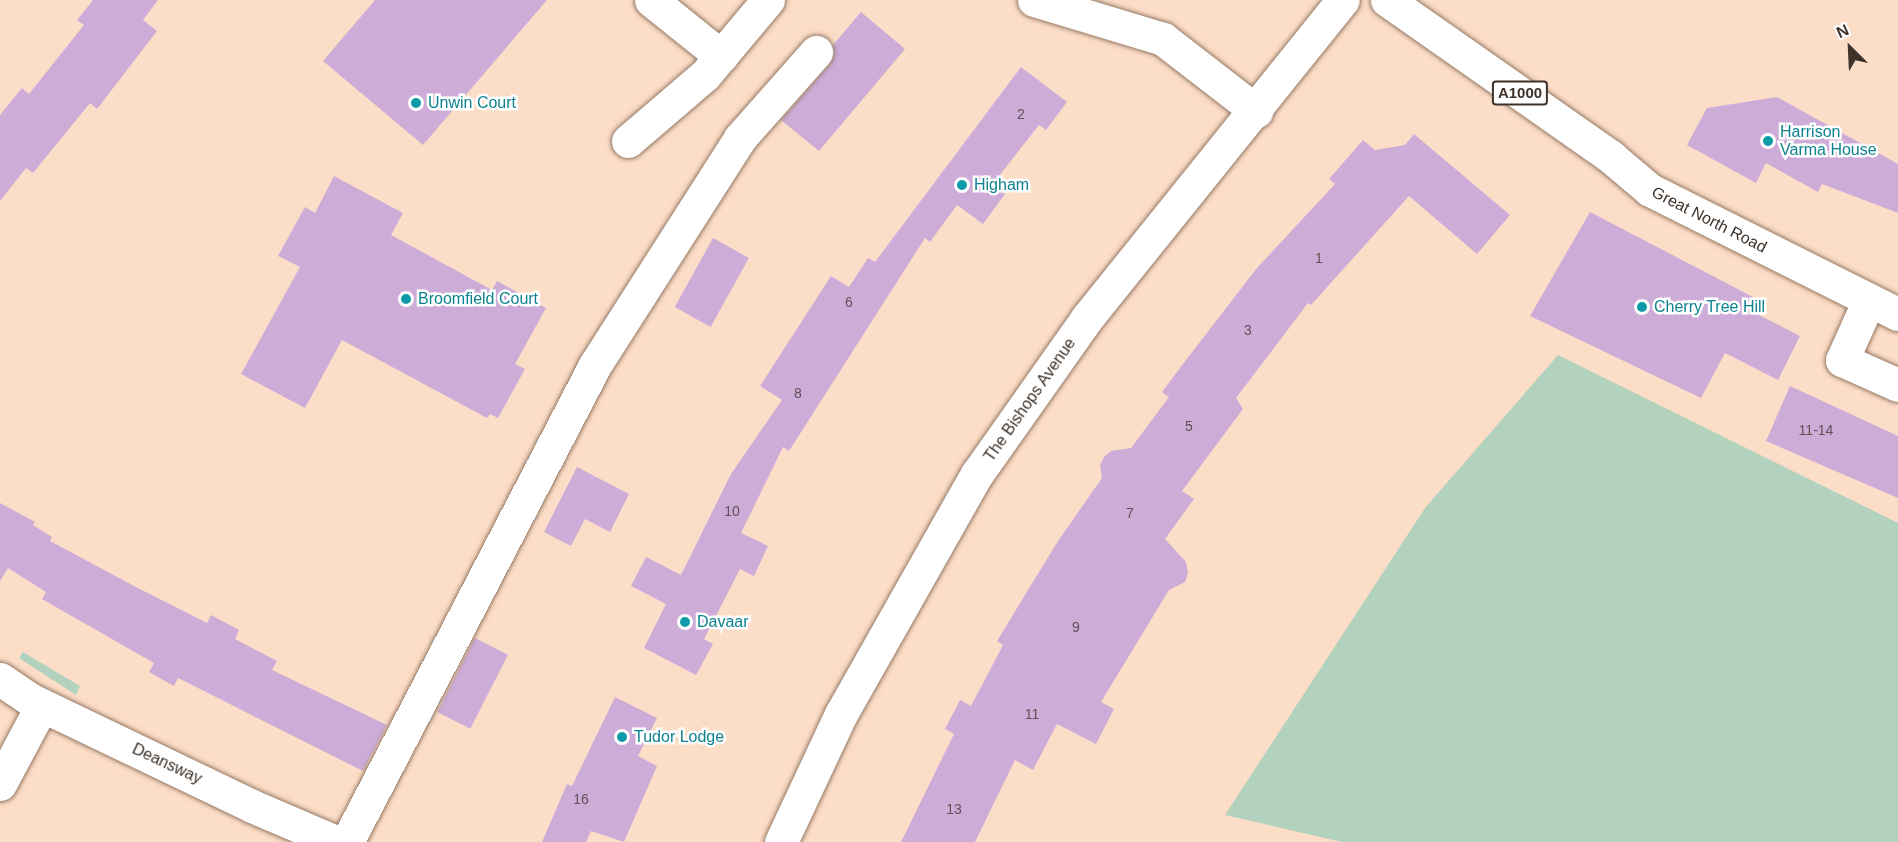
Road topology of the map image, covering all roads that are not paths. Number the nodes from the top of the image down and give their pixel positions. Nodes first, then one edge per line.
1 (651, 0) edge
2 (768, 0) edge
3 (1034, 0) edge
4 (1343, 0) edge
5 (1387, 0) edge
6 (816, 52) dead end
7 (713, 66) junction
8 (1256, 111) junction
9 (628, 141) dead end
10 (1869, 300) junction
11 (1898, 314) edge
12 (1898, 385) edge
13 (0, 679) edge
14 (42, 705) junction
15 (0, 784) edge
16 (336, 842) edge
17 (347, 842) edge
18 (781, 842) edge

1 - 7 street
2 - 7 street
3 - 8 street
4 - 8 street, The Bishops Avenue
5 - 10 street, Great North Road / A1000
6 - 17 street
7 - 9 street
8 - 18 street, The Bishops Avenue
10 - 11 street, Great North Road / A1000
10 - 12 street
13 - 14 street, Deansway
14 - 15 street
14 - 16 street, Deansway

